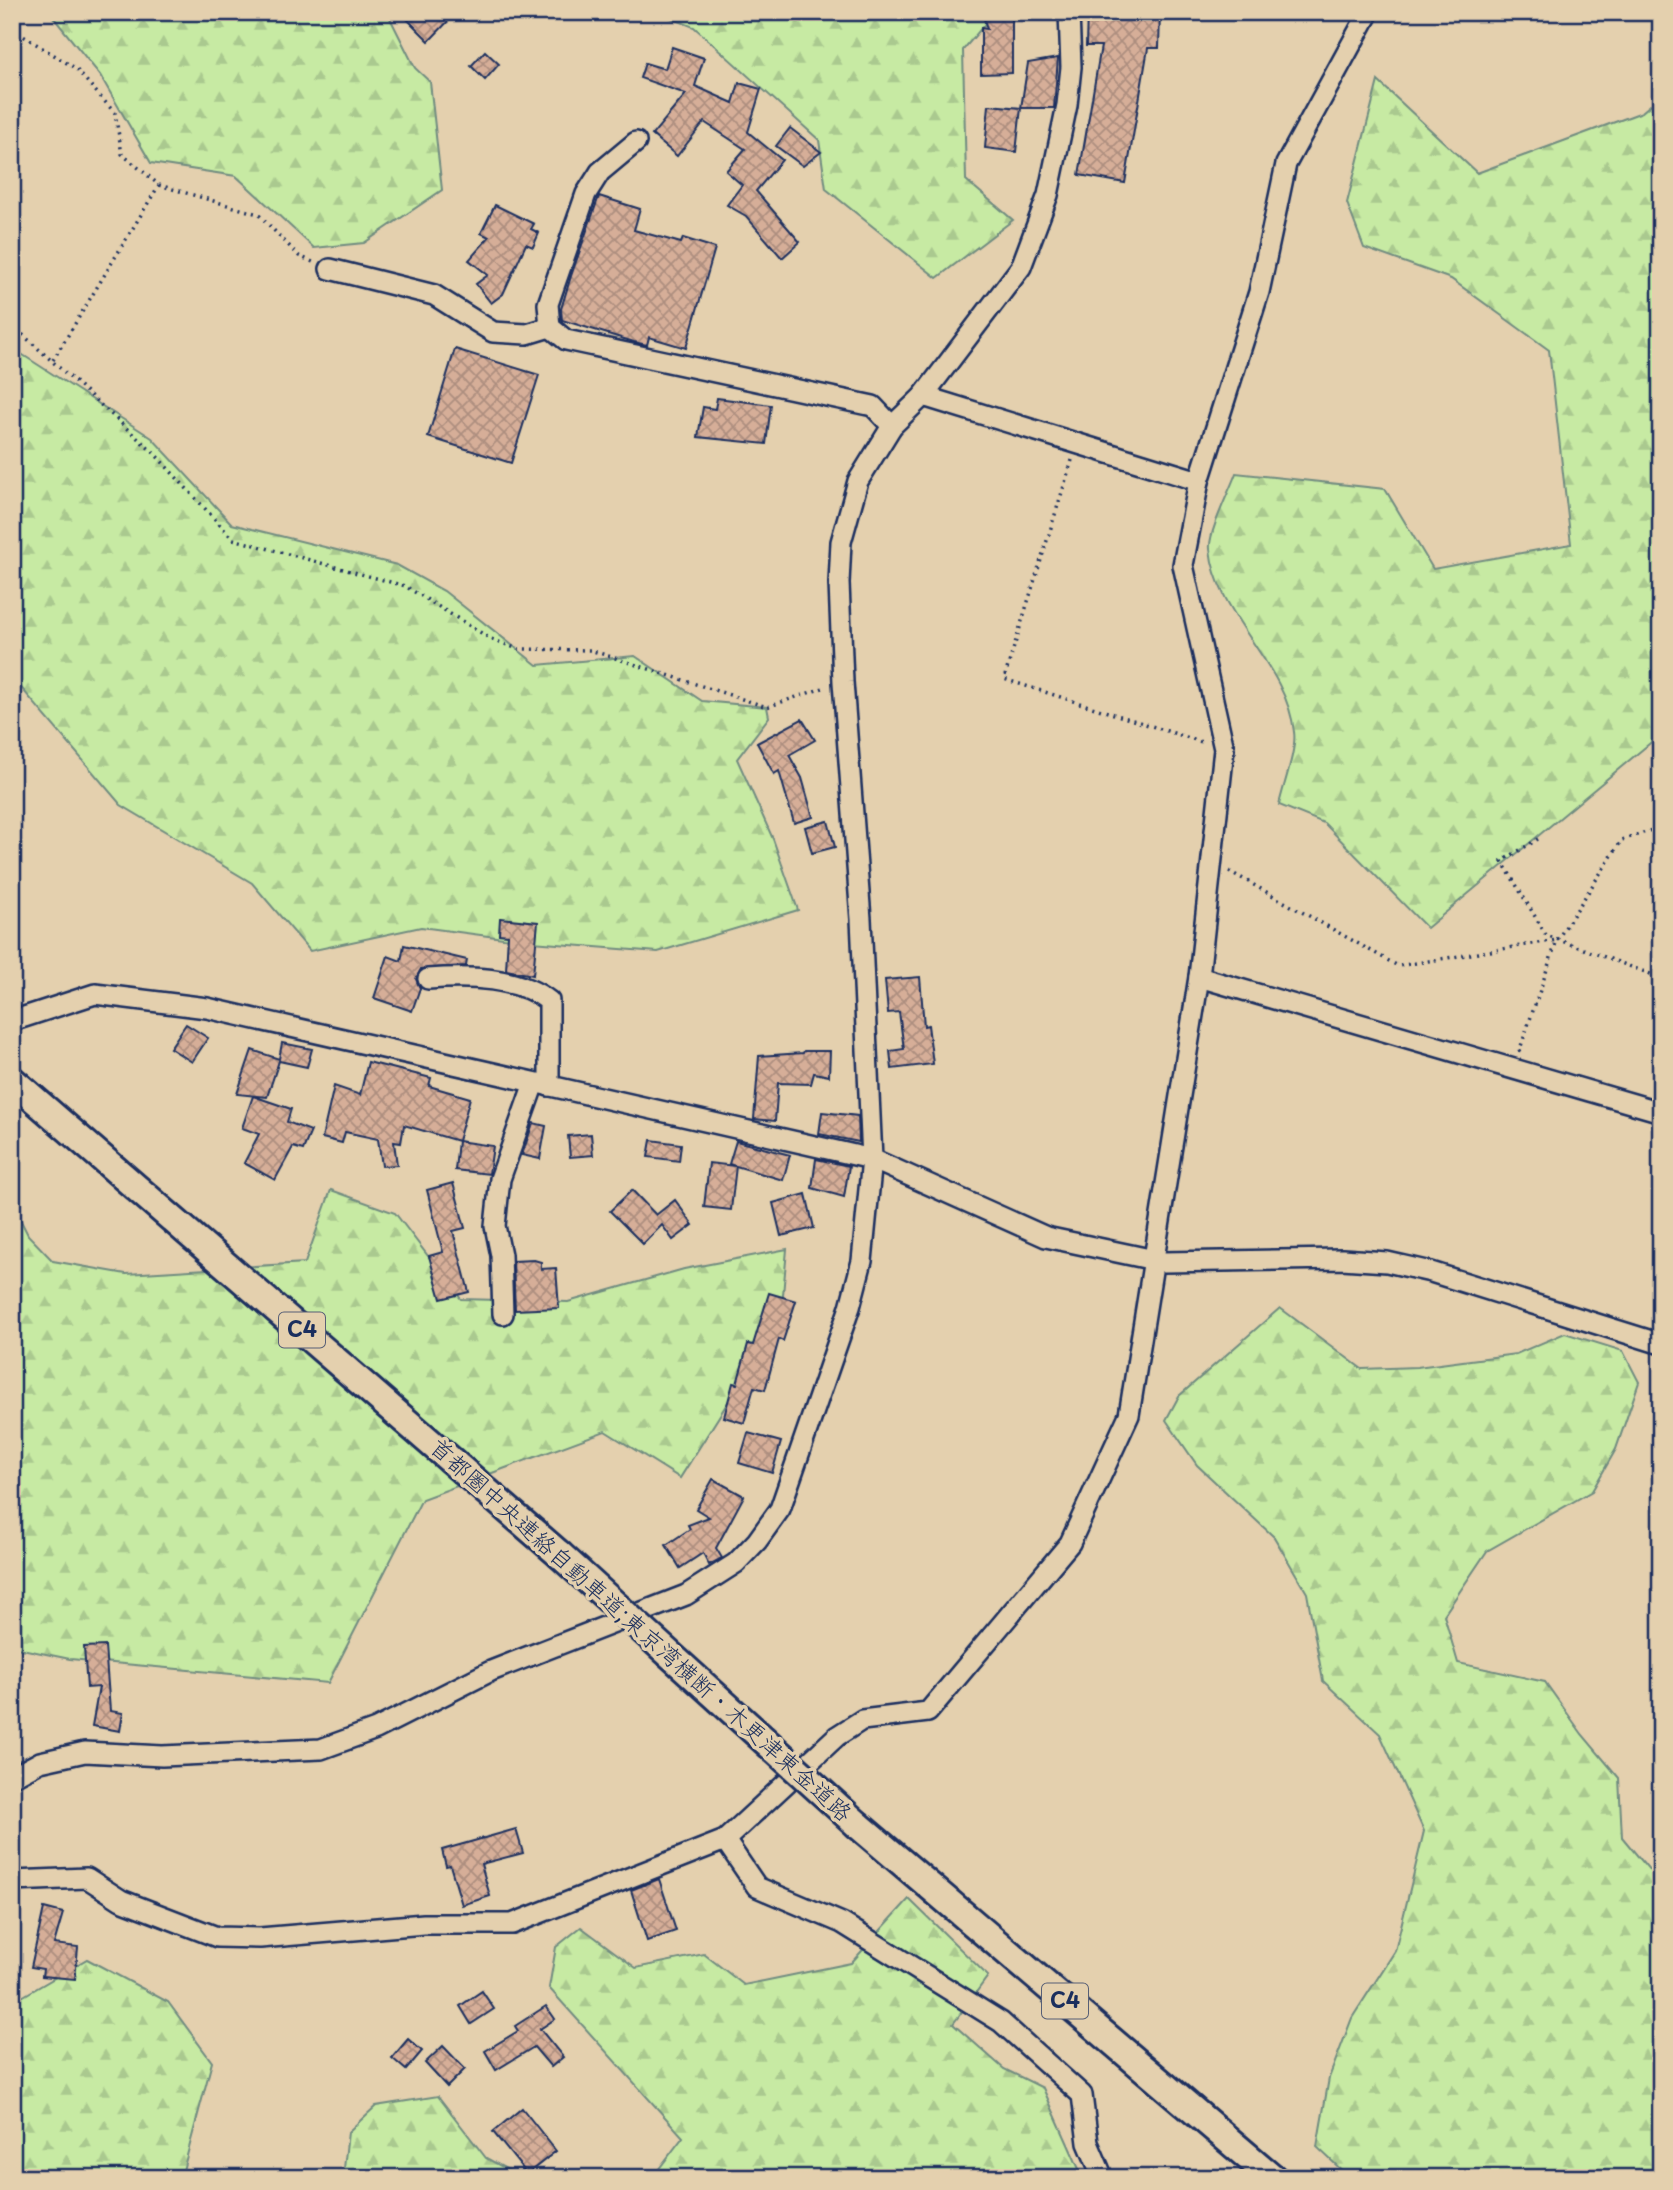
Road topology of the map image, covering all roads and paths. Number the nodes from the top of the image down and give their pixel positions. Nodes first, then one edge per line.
1 (1069, 12) edge
2 (1370, 12) edge
3 (12, 29) edge
4 (636, 142) dead end
5 (159, 185) junction
6 (330, 269) joint
7 (12, 325) edge
8 (551, 327) junction
9 (53, 360) junction
10 (923, 396) junction
11 (892, 426) junction
12 (1077, 443) junction
13 (1199, 481) junction
14 (843, 682) junction
15 (1224, 749) junction
16 (1661, 827) edge
17 (1538, 839) dead end
18 (1213, 862) junction
19 (1557, 940) junction
20 (1199, 977) junction
21 (1661, 978) edge
22 (428, 979) dead end
23 (12, 1021) edge
24 (1514, 1067) junction
25 (12, 1080) edge
26 (542, 1084) junction
27 (1661, 1112) edge
28 (872, 1159) junction
29 (1152, 1258) junction
30 (503, 1314) dead end
31 (1661, 1344) edge
32 (12, 1777) edge
33 (725, 1840) junction
34 (12, 1881) edge
35 (1103, 2178) edge
36 (1273, 2178) edge

1 - 10 street
2 - 13 street
3 - 5 path
4 - 8 street
5 - 6 path
5 - 9 path
6 - 8 street
7 - 9 path
8 - 11 street
9 - 14 path
10 - 11 street
10 - 12 street
11 - 14 street
12 - 13 street
12 - 15 path
13 - 15 street
14 - 28 street
15 - 18 street
16 - 19 path
17 - 19 path
18 - 19 path
18 - 20 street
19 - 21 path
19 - 24 path
20 - 24 street
20 - 29 street
22 - 26 street
23 - 26 street
24 - 27 street
25 - 36 highway, 首都圏中央連絡自動車道;東京湾横断・木更津東金道路 / C4, bridge
26 - 28 street
26 - 30 street
28 - 29 street
28 - 32 street
29 - 31 street
29 - 33 street
33 - 34 street
33 - 35 street

